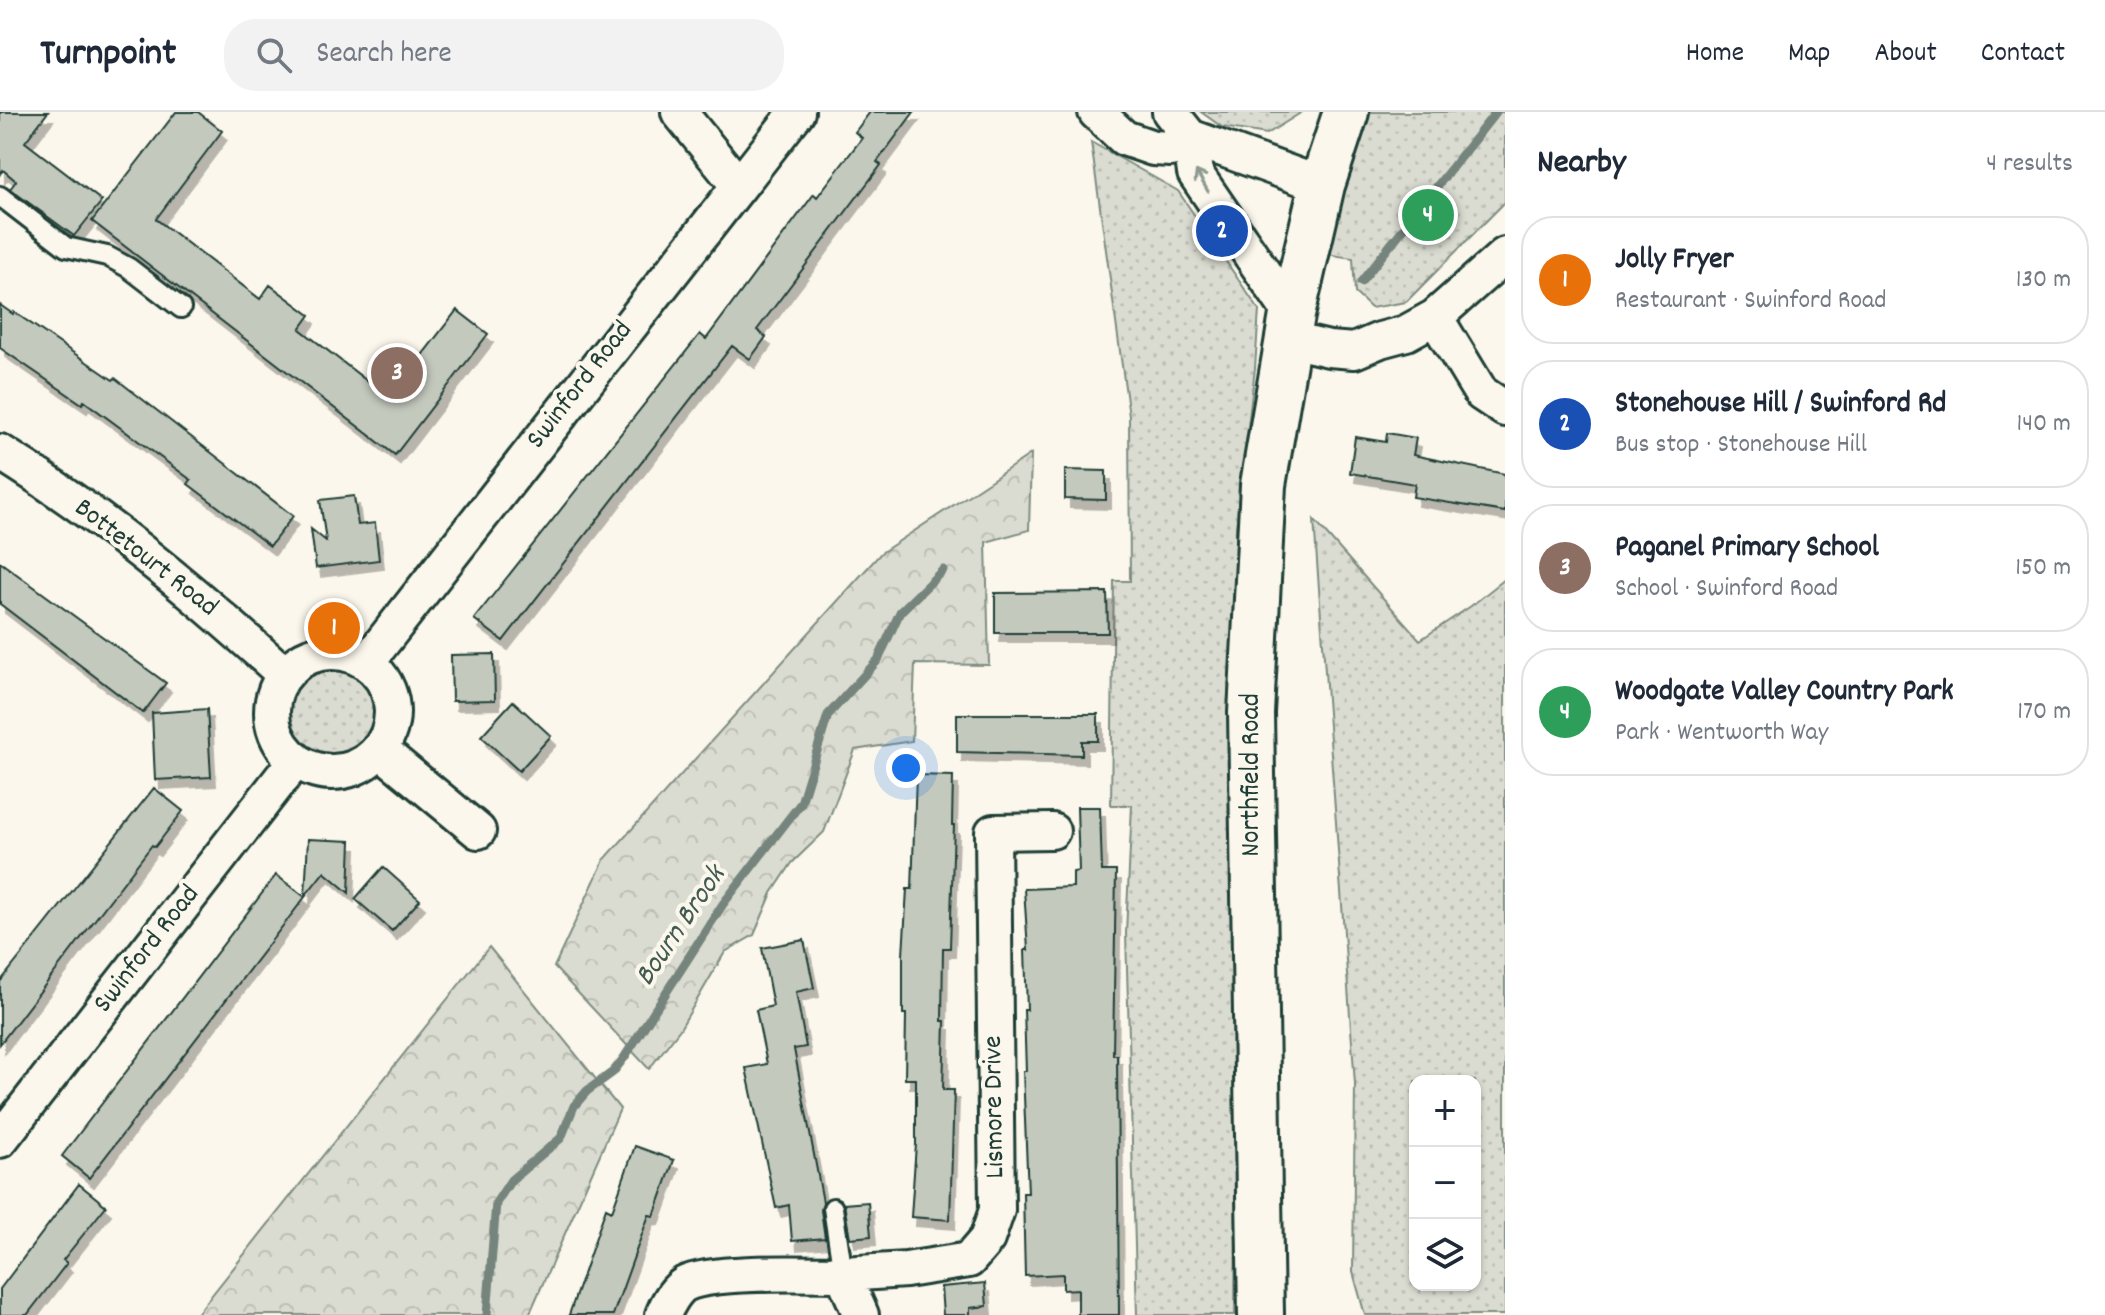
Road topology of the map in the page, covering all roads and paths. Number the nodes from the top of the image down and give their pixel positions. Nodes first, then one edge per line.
1 (679, 112) edge
2 (797, 112) edge
3 (1096, 112) edge
4 (1346, 112) edge
5 (1180, 124) edge
6 (738, 185) junction
7 (1322, 185) junction
8 (0, 196) edge
9 (1505, 255) edge
10 (181, 308) dead end
11 (1435, 317) junction
12 (1289, 327) junction
13 (1505, 409) edge
14 (0, 452) edge
15 (367, 662) junction
16 (284, 674) junction
17 (380, 750) junction
18 (295, 761) junction
19 (478, 831) dead end
20 (1052, 831) dead end
21 (0, 1140) edge
22 (833, 1208) dead end
23 (843, 1274) junction
24 (663, 1315) edge
25 (861, 1315) edge
26 (1261, 1315) edge

1 - 6 street
2 - 6 street, Swinford Road
3 - 5 street
4 - 7 street, Northfield Road
5 - 7 street
12 -> 5 street
6 - 15 street, Swinford Road
7 - 12 street, Northfield Road
8 - 10 lane
9 - 11 street
11 - 12 street
11 - 13 street
12 - 26 street, Northfield Road
14 - 16 street, Bottetourt Road
15 - 16 street
15 - 17 street
16 - 18 street
17 - 18 street
17 - 19 street
18 - 21 street, Swinford Road
20 - 23 street, Lismore Drive
22 - 23 lane
23 - 24 street
23 - 25 street

